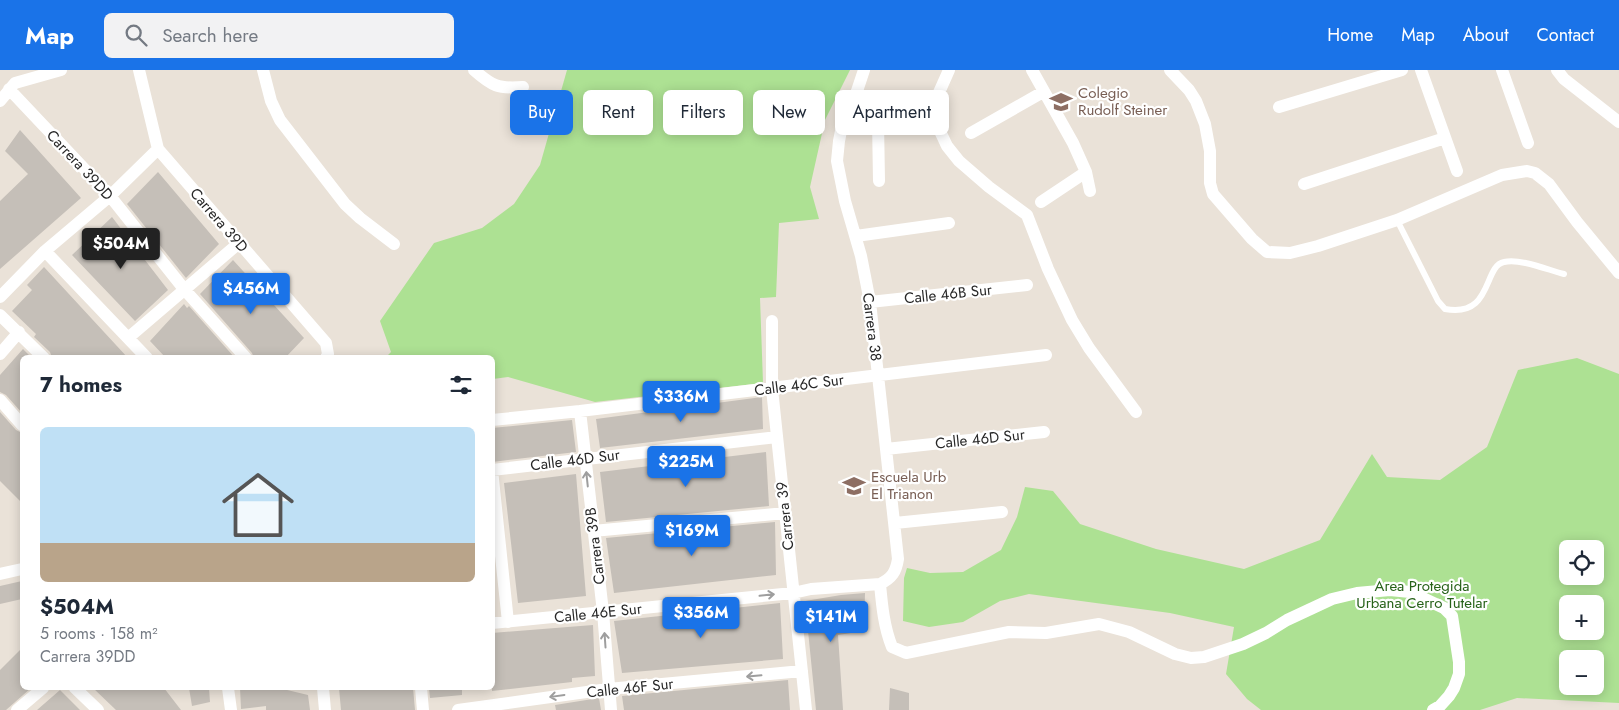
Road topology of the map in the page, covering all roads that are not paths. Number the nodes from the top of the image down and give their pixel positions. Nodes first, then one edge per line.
1 (61, 70) edge
2 (139, 70) edge
3 (263, 70) edge
4 (474, 70) edge
5 (864, 70) edge
6 (949, 70) edge
7 (1032, 70) edge
8 (1170, 70) edge
9 (1402, 70) edge
10 (1421, 70) edge
11 (1502, 70) edge
12 (1557, 70) edge
13 (523, 87) dead end
14 (9, 89) junction
15 (857, 90) edge
16 (1043, 92) junction
17 (0, 101) edge
18 (1279, 107) dead end
19 (1619, 122) edge
20 (971, 133) dead end
21 (839, 135) edge
22 (878, 135) edge
23 (1445, 138) junction
24 (1528, 143) dead end
25 (158, 149) junction
26 (1457, 171) dead end
27 (1086, 172) junction
28 (879, 180) dead end
29 (1304, 184) dead end
30 (1090, 191) dead end
31 (110, 196) junction
32 (1041, 202) dead end
33 (1397, 220) junction
34 (949, 223) dead end
35 (856, 236) junction
36 (239, 243) junction
37 (394, 244) dead end
38 (44, 251) junction
39 (1619, 273) edge
40 (1564, 274) dead end
41 (1027, 285) dead end
42 (184, 289) junction
43 (0, 296) edge
44 (870, 302) junction
45 (0, 315) edge
46 (772, 321) dead end
47 (19, 332) junction
48 (128, 338) junction
49 (0, 354) edge
50 (41, 355) edge
51 (145, 355) edge
52 (243, 355) edge
53 (327, 355) edge
54 (1046, 355) dead end
55 (878, 376) junction
56 (772, 389) junction
57 (0, 400) edge
58 (580, 411) junction
59 (1136, 412) dead end
60 (495, 420) edge
61 (20, 423) edge
62 (1044, 432) dead end
63 (777, 437) junction
64 (886, 449) junction
65 (585, 459) junction
66 (495, 470) edge
67 (495, 498) edge
68 (1002, 512) dead end
69 (785, 513) junction
70 (895, 523) junction
71 (593, 531) junction
72 (20, 569) edge
73 (0, 574) edge
74 (880, 584) junction
75 (793, 593) junction
76 (603, 612) junction
77 (508, 622) junction
78 (495, 623) edge
79 (802, 671) junction
80 (608, 689) junction
81 (41, 690) edge
82 (77, 690) edge
83 (228, 690) edge
84 (323, 690) edge
85 (421, 690) edge
86 (17, 710) edge
87 (98, 710) edge
88 (231, 710) edge
89 (325, 710) edge
90 (423, 710) edge
91 (458, 710) edge
92 (611, 710) edge
93 (806, 710) edge
94 (1433, 710) edge

1 - 14 street
2 - 25 street, Carrera 39D
3 - 37 street
4 - 13 street
5 - 15 street, Carrera 38
6 - 59 street
7 - 16 street
8 - 33 street
9 - 18 street
10 - 23 street
11 - 24 street
12 - 19 street
14 - 17 street
14 - 31 street, Carrera 39DD
16 - 20 street
16 - 27 street
21 - 35 street, Carrera 38
22 - 28 street
23 - 26 street
23 - 29 street
25 - 31 street
25 - 36 street, Carrera 39D
27 - 30 street
27 - 32 street
31 - 38 street
31 - 42 street, Carrera 39DD
33 - 39 street
33 - 40 lane
34 - 35 street
35 - 44 street, Carrera 38
36 - 42 street
36 - 53 street, Carrera 39D
38 - 43 street
38 - 48 street
41 - 44 street, Calle 46B Sur
42 - 48 street
42 - 52 street, Carrera 39DD
44 - 55 street, Carrera 38
45 - 47 street
46 - 56 street, Carrera 39
47 - 49 street
47 - 50 street
48 - 51 street
54 - 55 street, Calle 46C Sur
55 - 56 street, Calle 46C Sur
55 - 64 street, Carrera 38
56 - 58 street, Calle 46C Sur
56 - 63 street, Carrera 39
57 - 61 street
58 - 60 street, Calle 46C Sur
58 - 65 street, Carrera 39B
62 - 64 street, Calle 46D Sur
63 - 65 street, Calle 46D Sur
63 - 69 street, Carrera 39
64 - 70 street, Carrera 38
65 - 66 street, Calle 46D Sur
71 -> 65 street, Carrera 39B
67 - 77 street
68 - 70 street
69 - 71 street
69 - 75 street, Carrera 39
70 - 74 street, Carrera 38
71 - 76 street, Carrera 39B
72 - 73 street
74 - 75 street
74 - 94 street
76 -> 75 street, Calle 46E Sur
75 - 79 street, Carrera 39
76 - 77 street, Calle 46E Sur
80 -> 76 street, Carrera 39B
77 - 78 street, Calle 46E Sur
79 -> 80 street, Calle 46F Sur
79 - 93 street, Carrera 39
80 -> 91 street, Calle 46F Sur
80 - 92 street, Carrera 39B
81 - 86 street
82 - 87 street
83 - 88 street
84 - 89 street
85 - 90 street

